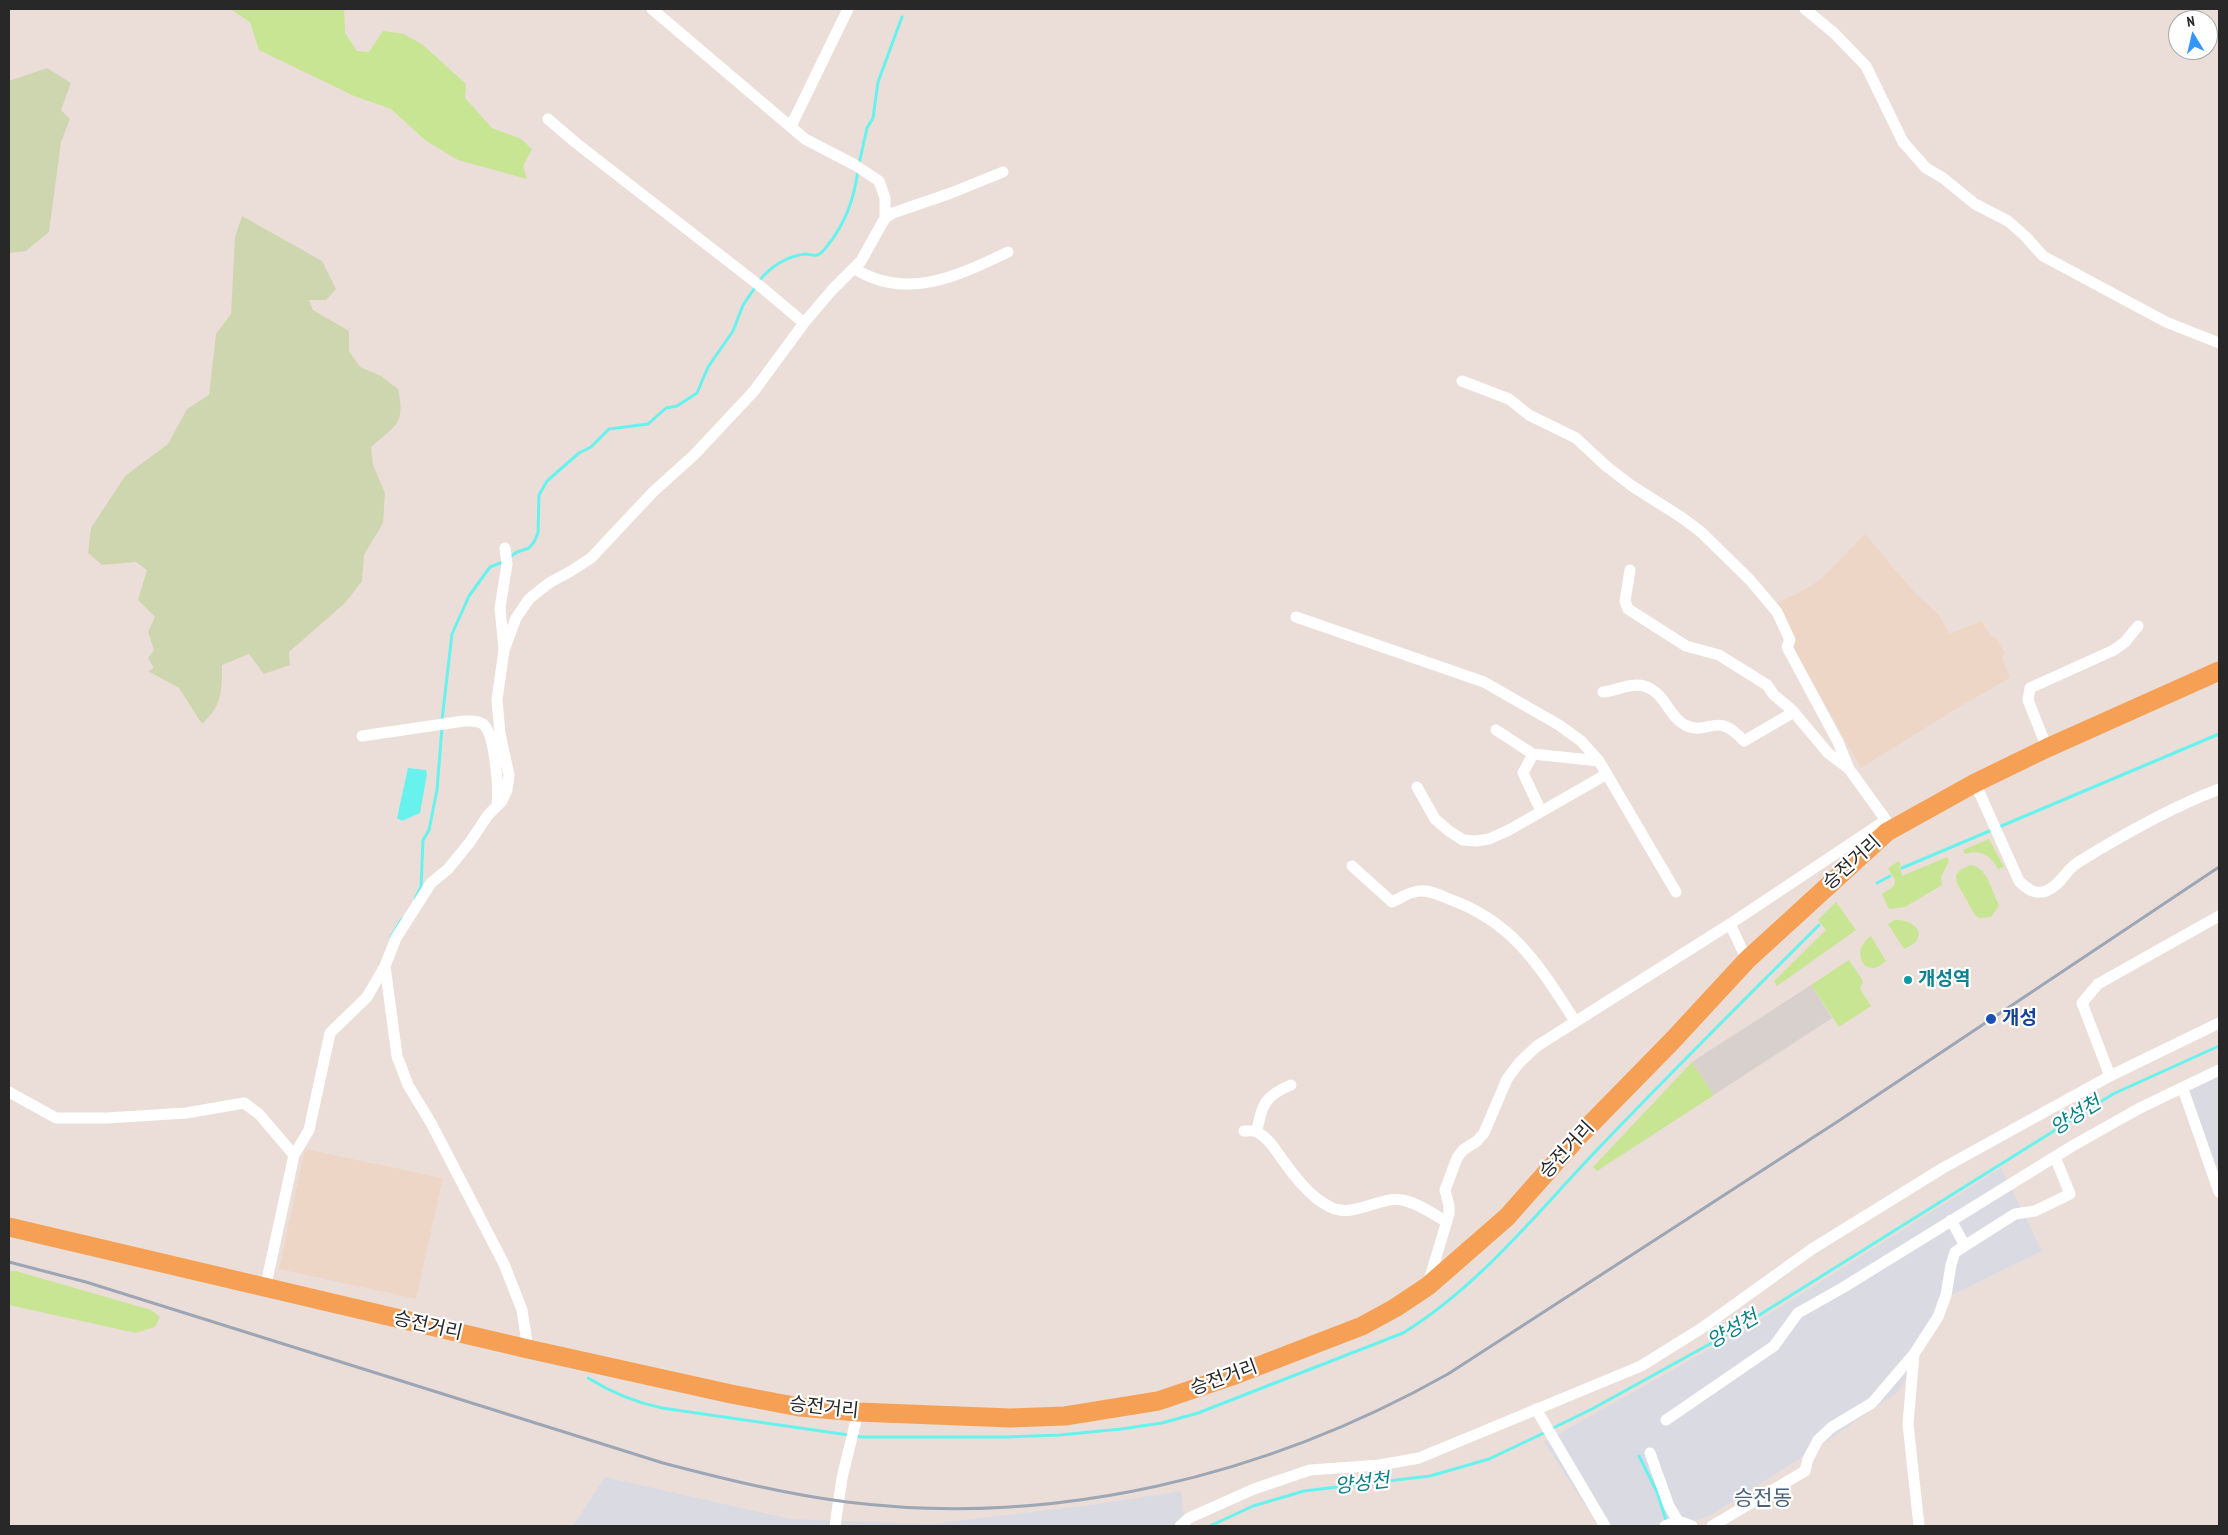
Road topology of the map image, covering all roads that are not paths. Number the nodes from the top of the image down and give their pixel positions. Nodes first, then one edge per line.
1 (652, 9) edge
2 (848, 9) edge
3 (1806, 9) edge
4 (548, 119) dead end
5 (791, 126) junction
6 (1003, 172) dead end
7 (885, 218) junction
8 (1008, 252) dead end
9 (856, 268) junction
10 (804, 323) junction
11 (2219, 343) edge
12 (1462, 381) dead end
13 (506, 556) dead end
14 (1630, 570) dead end
15 (1296, 617) dead end
16 (2138, 626) dead end
17 (504, 650) junction
18 (2219, 671) edge
19 (1603, 692) dead end
20 (1794, 712) junction
21 (1496, 730) dead end
22 (362, 736) dead end
23 (2047, 748) junction
24 (1533, 754) junction
25 (1599, 761) junction
26 (1849, 769) junction
27 (1607, 774) junction
28 (1975, 783) junction
29 (1417, 787) dead end
30 (2219, 789) edge
31 (497, 806) junction
32 (1542, 811) junction
33 (1887, 826) junction
34 (1352, 866) dead end
35 (1676, 892) dead end
36 (2219, 916) edge
37 (1730, 924) junction
38 (1747, 960) junction
39 (385, 966) junction
40 (1575, 1021) junction
41 (2219, 1023) edge
42 (2219, 1070) edge
43 (2110, 1076) junction
44 (1291, 1085) dead end
45 (2183, 1089) junction
46 (9, 1092) edge
47 (1244, 1131) dead end
48 (1257, 1131) junction
49 (294, 1156) junction
50 (2055, 1157) junction
51 (2219, 1189) edge
52 (1951, 1220) junction
53 (1447, 1222) junction
54 (9, 1227) edge
55 (1964, 1244) junction
56 (1428, 1286) junction
57 (265, 1289) junction
58 (528, 1349) junction
59 (1914, 1354) junction
60 (1536, 1409) junction
61 (1666, 1420) dead end
62 (855, 1427) junction
63 (1650, 1453) dead end
64 (1673, 1523) edge
65 (835, 1526) edge
66 (1180, 1526) edge
67 (1605, 1526) edge
68 (1692, 1526) edge
69 (1712, 1526) edge
70 (1918, 1526) edge

1 - 5 street
2 - 5 street
3 - 11 street
4 - 10 street
5 - 7 street
6 - 7 street
7 - 9 street
8 - 9 street
9 - 10 street
10 - 17 street
12 - 26 street
13 - 17 street
14 - 20 street
15 - 25 street
16 - 23 street
17 - 31 street
18 - 23 main road, 승전거리
19 - 20 street
20 - 26 street
21 - 24 street
22 - 31 street
23 - 28 main road, 승전거리
24 - 25 street
24 - 32 street
25 - 27 street
26 - 33 street
27 - 32 street
27 - 35 street
28 - 30 street
28 - 33 main road, 승전거리
29 - 32 street
31 - 39 street
33 - 37 street
33 - 38 main road, 승전거리
34 - 40 street
36 - 43 street
37 - 38 street
37 - 40 street
38 - 56 main road, 승전거리
39 - 49 street
39 - 58 street
40 - 53 street
41 - 43 street
42 - 45 street
43 - 60 street
44 - 48 street
45 - 50 street
45 - 51 street
46 - 49 street
47 - 48 street
48 - 53 street
49 - 57 street
50 - 52 street
50 - 55 street
52 - 55 street
52 - 61 street
53 - 56 street
54 - 57 main road, 승전거리
55 - 59 street
56 - 62 main road, 승전거리
57 - 58 main road, 승전거리
58 - 62 main road, 승전거리
59 - 69 street
59 - 70 street
60 - 66 street
60 - 67 street
62 - 65 street
63 - 64 street
64 - 68 street

